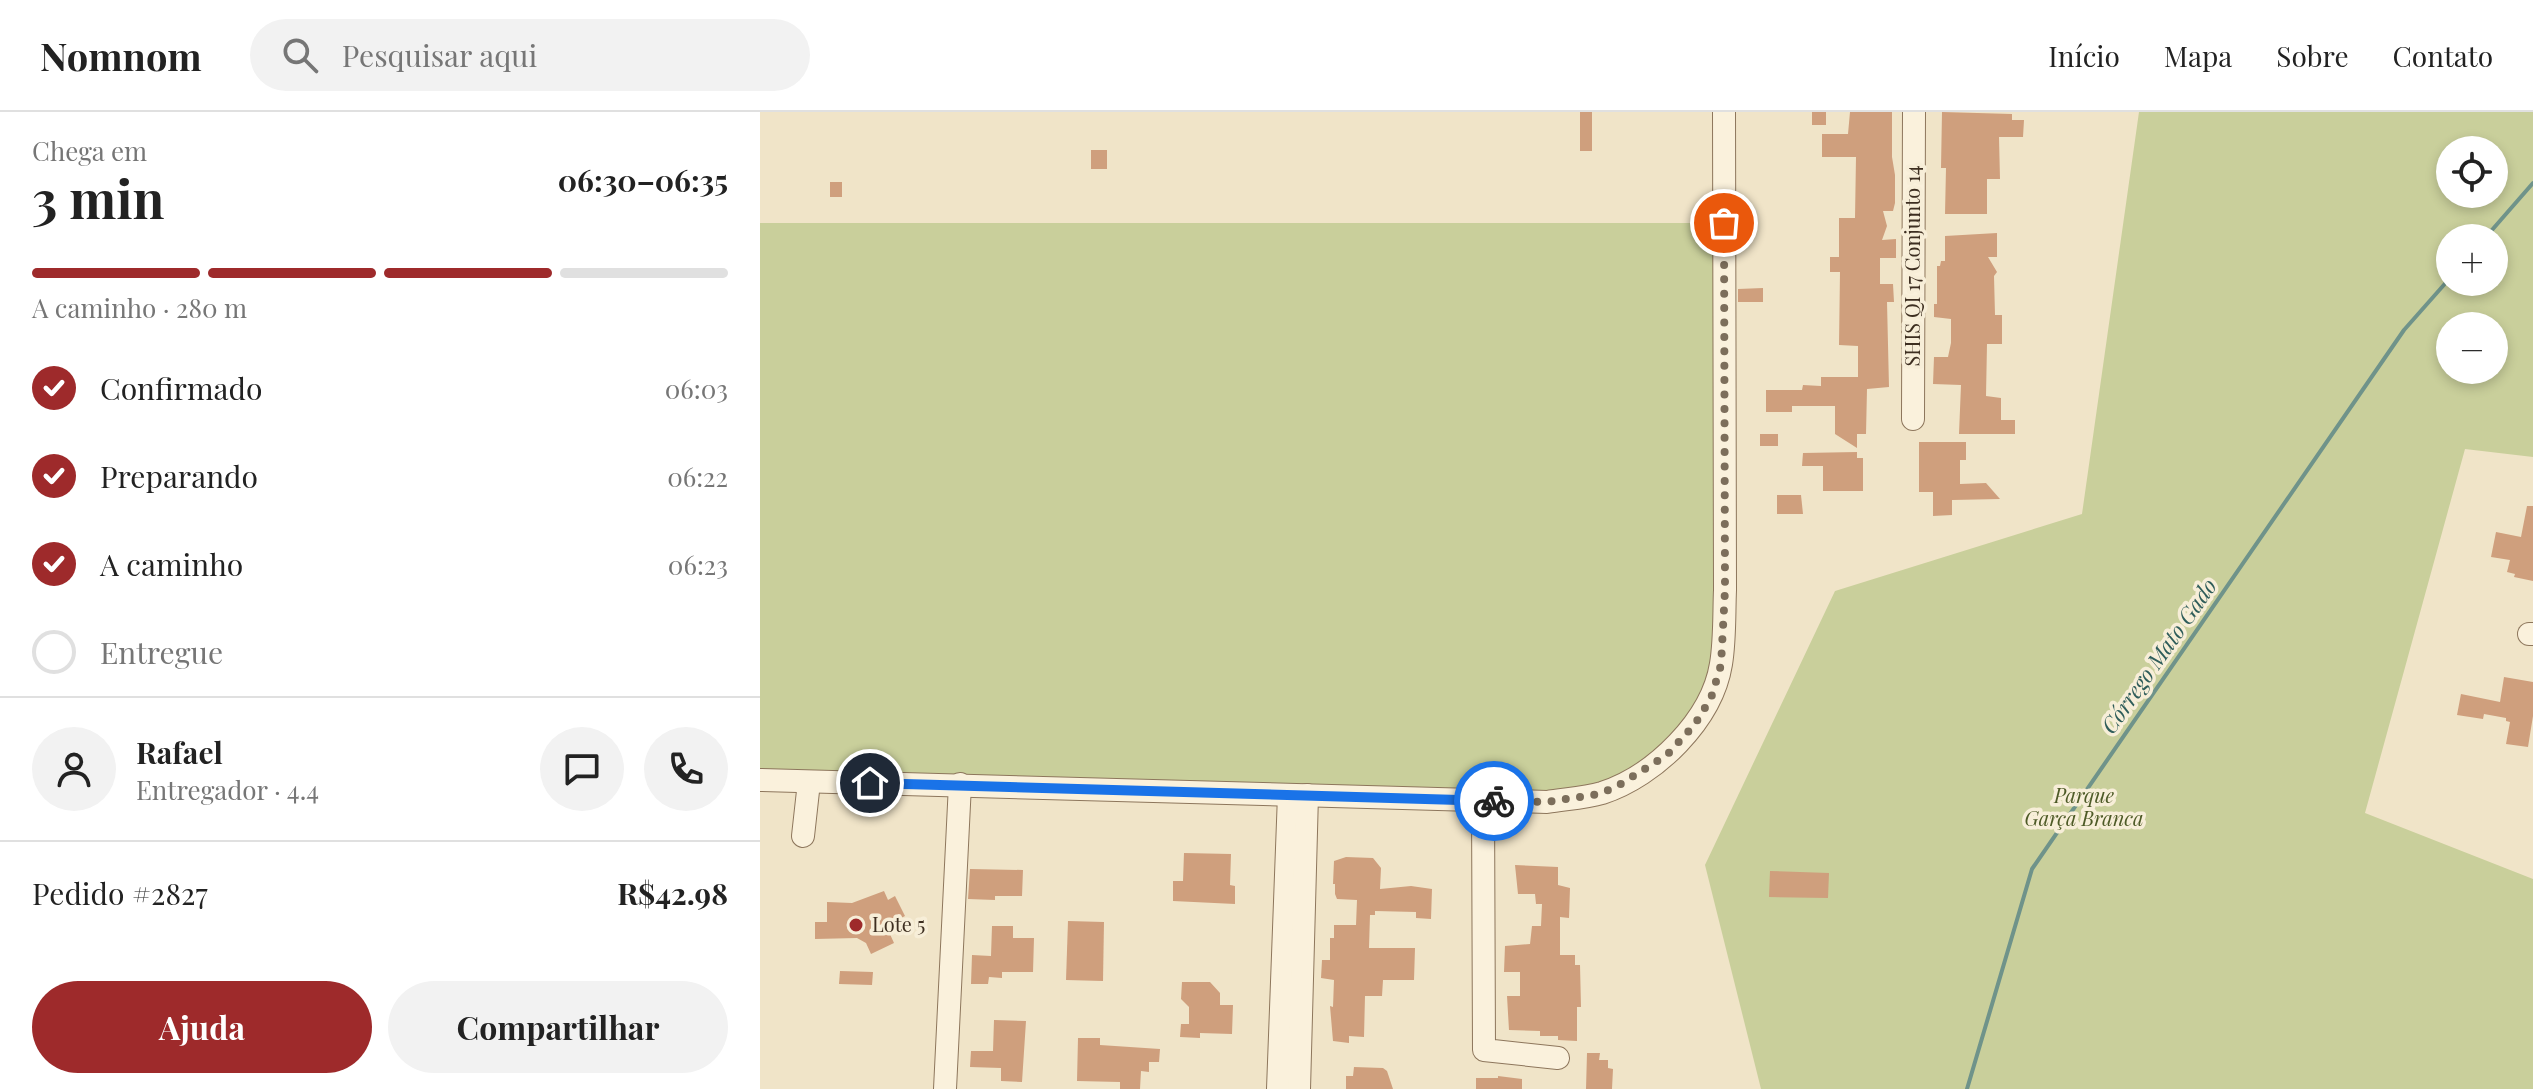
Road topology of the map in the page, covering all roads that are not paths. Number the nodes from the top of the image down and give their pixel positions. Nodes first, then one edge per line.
1 (1724, 112) edge
2 (1914, 112) edge
3 (1913, 419) dead end
4 (760, 780) edge
5 (809, 782) junction
6 (960, 784) junction
7 (1298, 795) junction
8 (1483, 800) junction
9 (803, 836) dead end
10 (1558, 1058) dead end
11 (945, 1089) edge
12 (1278, 1089) edge
13 (1299, 1089) edge

1 - 8 street
2 - 3 street, SHIS QI 17 Conjunto 14
4 - 5 street
5 - 6 street
5 - 9 street
6 - 7 street
6 - 11 street
7 - 8 street
7 - 12 street
7 - 13 street
8 - 10 street

